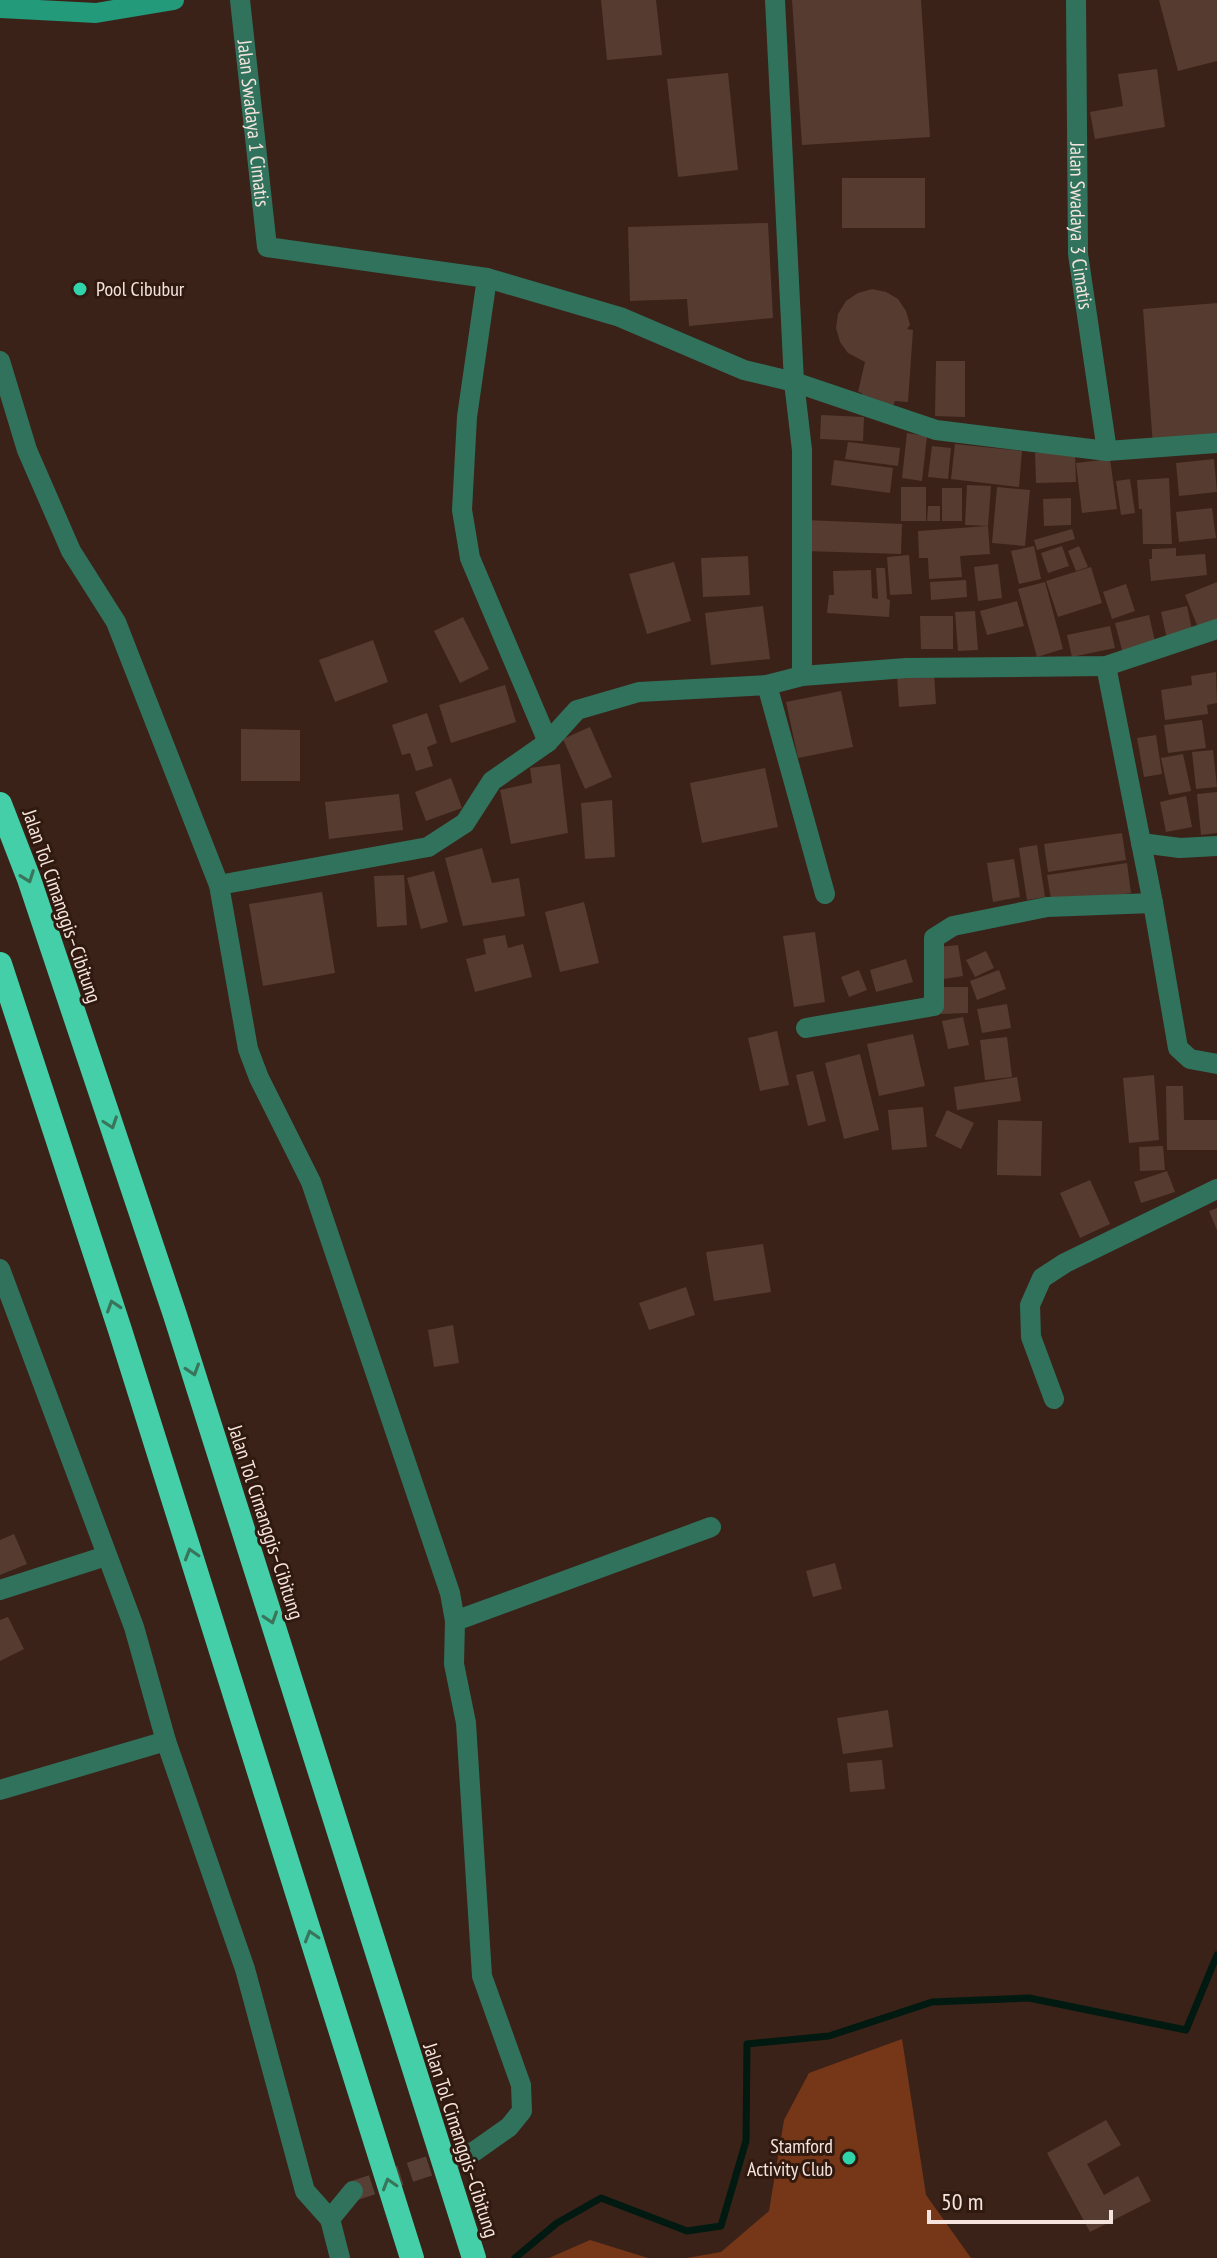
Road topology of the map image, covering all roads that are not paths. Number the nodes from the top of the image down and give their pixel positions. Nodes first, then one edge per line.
1 (174, 0) edge
2 (240, 0) edge
3 (775, 0) edge
4 (1076, 0) edge
5 (0, 8) edge
6 (487, 278) junction
7 (0, 361) edge
8 (794, 382) junction
9 (1217, 443) edge
10 (1107, 451) junction
11 (1217, 629) edge
12 (1106, 666) junction
13 (802, 676) junction
14 (767, 685) junction
15 (548, 742) junction
16 (0, 804) edge
17 (1141, 843) junction
18 (1217, 846) edge
19 (219, 885) junction
20 (825, 894) dead end
21 (1153, 903) junction
22 (0, 964) edge
23 (806, 1028) dead end
24 (1217, 1064) edge
25 (1217, 1189) edge
26 (0, 1269) edge
27 (1054, 1399) dead end
28 (711, 1527) dead end
29 (106, 1556) junction
30 (0, 1590) edge
31 (455, 1621) junction
32 (166, 1741) junction
33 (0, 1790) edge
34 (475, 2151) tunnel mouth
35 (353, 2191) tunnel mouth
36 (330, 2219) junction
37 (340, 2258) edge
38 (412, 2258) edge
39 (474, 2258) edge

1 - 5 main road
2 - 6 street, Jalan Swadaya 1 Cimatis
3 - 8 street
4 - 10 street, Jalan Swadaya 3 Cimatis
6 - 8 street
6 - 15 street
7 - 19 street
8 - 10 street
8 - 13 street
9 - 10 street
11 - 12 street
12 - 13 street
12 - 17 street
13 - 14 street
14 - 15 street
14 - 20 street
15 - 19 street
16 -> 39 highway, Jalan Tol Cimanggis–Cibitung
17 - 18 street
17 - 21 street
19 - 31 street
21 - 23 street
21 - 24 street
38 -> 22 highway
25 - 27 street
26 - 29 street
28 - 31 street
29 - 30 street
29 - 32 street
31 - 34 street
32 - 33 street
32 - 36 street
35 - 36 street
36 - 37 street

